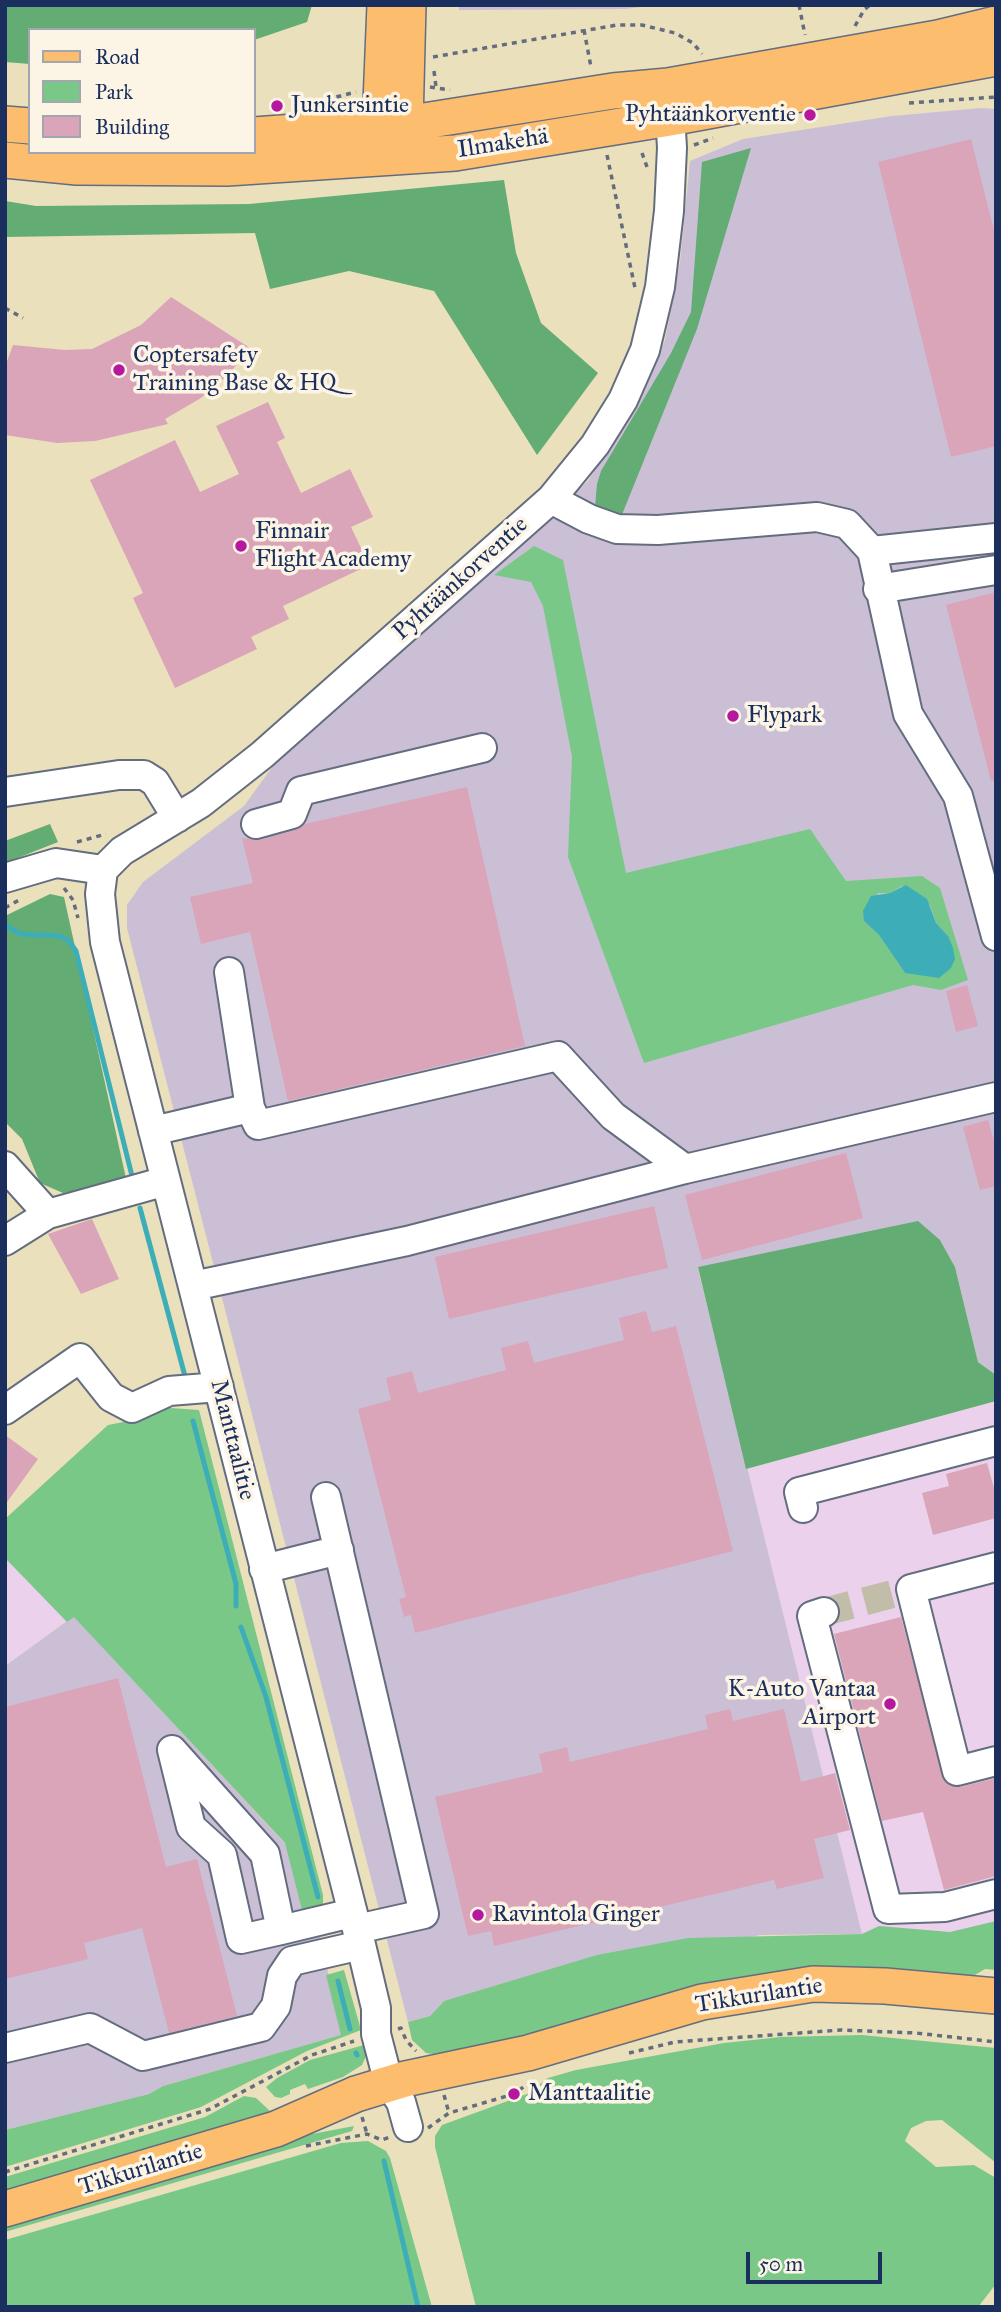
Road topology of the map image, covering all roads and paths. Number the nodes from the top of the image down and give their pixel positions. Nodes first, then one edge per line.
1 (385, 5) edge
2 (408, 5) edge
3 (799, 5) edge
4 (870, 5) edge
5 (996, 24) edge
6 (854, 27) dead end
7 (584, 30) junction
8 (805, 35) dead end
9 (704, 56) dead end
10 (433, 57) dead end
11 (996, 58) edge
12 (591, 67) dead end
13 (669, 102) junction
14 (5, 124) edge
15 (28, 126) edge
16 (256, 135) edge
17 (393, 136) junction
18 (606, 153) dead end
19 (642, 153) dead end
20 (5, 160) edge
21 (650, 174) dead end
22 (637, 296) dead end
23 (5, 308) edge
24 (23, 318) dead end
25 (551, 499) junction
26 (996, 538) edge
27 (872, 551) junction
28 (996, 570) edge
29 (878, 589) junction
30 (482, 748) dead end
31 (5, 792) edge
32 (177, 818) junction
33 (256, 824) dead end
34 (111, 832) dead end
35 (66, 845) dead end
36 (103, 870) junction
37 (60, 885) dead end
38 (15, 887) edge
39 (73, 900) dead end
40 (992, 907) edge
41 (5, 908) edge
42 (996, 936) edge
43 (229, 972) dead end
44 (996, 1097) edge
45 (250, 1108) junction
46 (153, 1131) junction
47 (5, 1166) edge
48 (685, 1169) junction
49 (166, 1181) junction
50 (48, 1214) junction
51 (5, 1241) edge
52 (193, 1286) junction
53 (219, 1387) junction
54 (5, 1410) edge
55 (996, 1441) edge
56 (326, 1497) dead end
57 (803, 1508) dead end
58 (339, 1550) junction
59 (996, 1567) edge
60 (264, 1569) junction
61 (824, 1612) dead end
62 (996, 1761) edge
63 (996, 1894) edge
64 (357, 1929) junction
65 (281, 1930) junction
66 (996, 1996) edge
67 (996, 2018) edge
68 (401, 2028) dead end
69 (356, 2040) dead end
70 (616, 2042) junction
71 (996, 2042) edge
72 (5, 2048) edge
73 (536, 2063) junction
74 (410, 2096) junction
75 (5, 2172) edge
76 (5, 2209) edge

1 - 17 main road
2 - 17 main road
3 - 8 path
4 - 6 path
5 - 13 main road, Ilmakehä
7 - 9 path
7 - 10 path
7 - 12 path
11 - 13 main road, Ilmakehä
13 - 17 main road, Ilmakehä
13 - 25 street, Pyhtäänkorventie
14 - 15 main road
16 - 17 main road, Ilmakehä
17 - 20 main road, Ilmakehä
18 - 22 path
19 - 21 path
23 - 24 path
25 - 27 street
25 - 32 street, Pyhtäänkorventie
26 - 27 street
27 - 29 street
28 - 29 street
29 - 40 street
30 - 33 street
31 - 32 street
32 - 36 street, Pyhtäänkorventie
34 - 35 path
36 - 38 street
36 - 46 street, Manttaalitie
37 - 39 path
38 - 41 path
40 - 42 street
43 - 45 street
44 - 48 street
45 - 46 street
45 - 48 street
46 - 49 street, Manttaalitie
47 - 50 street
48 - 52 street
49 - 50 street
49 - 52 street, Manttaalitie
50 - 51 street
52 - 53 street, Manttaalitie
53 - 54 street
53 - 60 street, Manttaalitie
55 - 57 street
56 - 58 street
58 - 60 street
58 - 64 street
59 - 62 street
60 - 64 street, Manttaalitie
61 - 63 street
64 - 65 street
64 - 72 street
64 - 74 street, Manttaalitie
65 - 65 street
66 - 70 main road, Tikkurilantie
67 - 70 main road, Tikkurilantie
68 - 74 path
69 - 75 path
70 - 71 path
70 - 73 main road, Tikkurilantie
73 - 74 main road, Tikkurilantie
73 - 74 path
74 - 76 main road, Tikkurilantie

